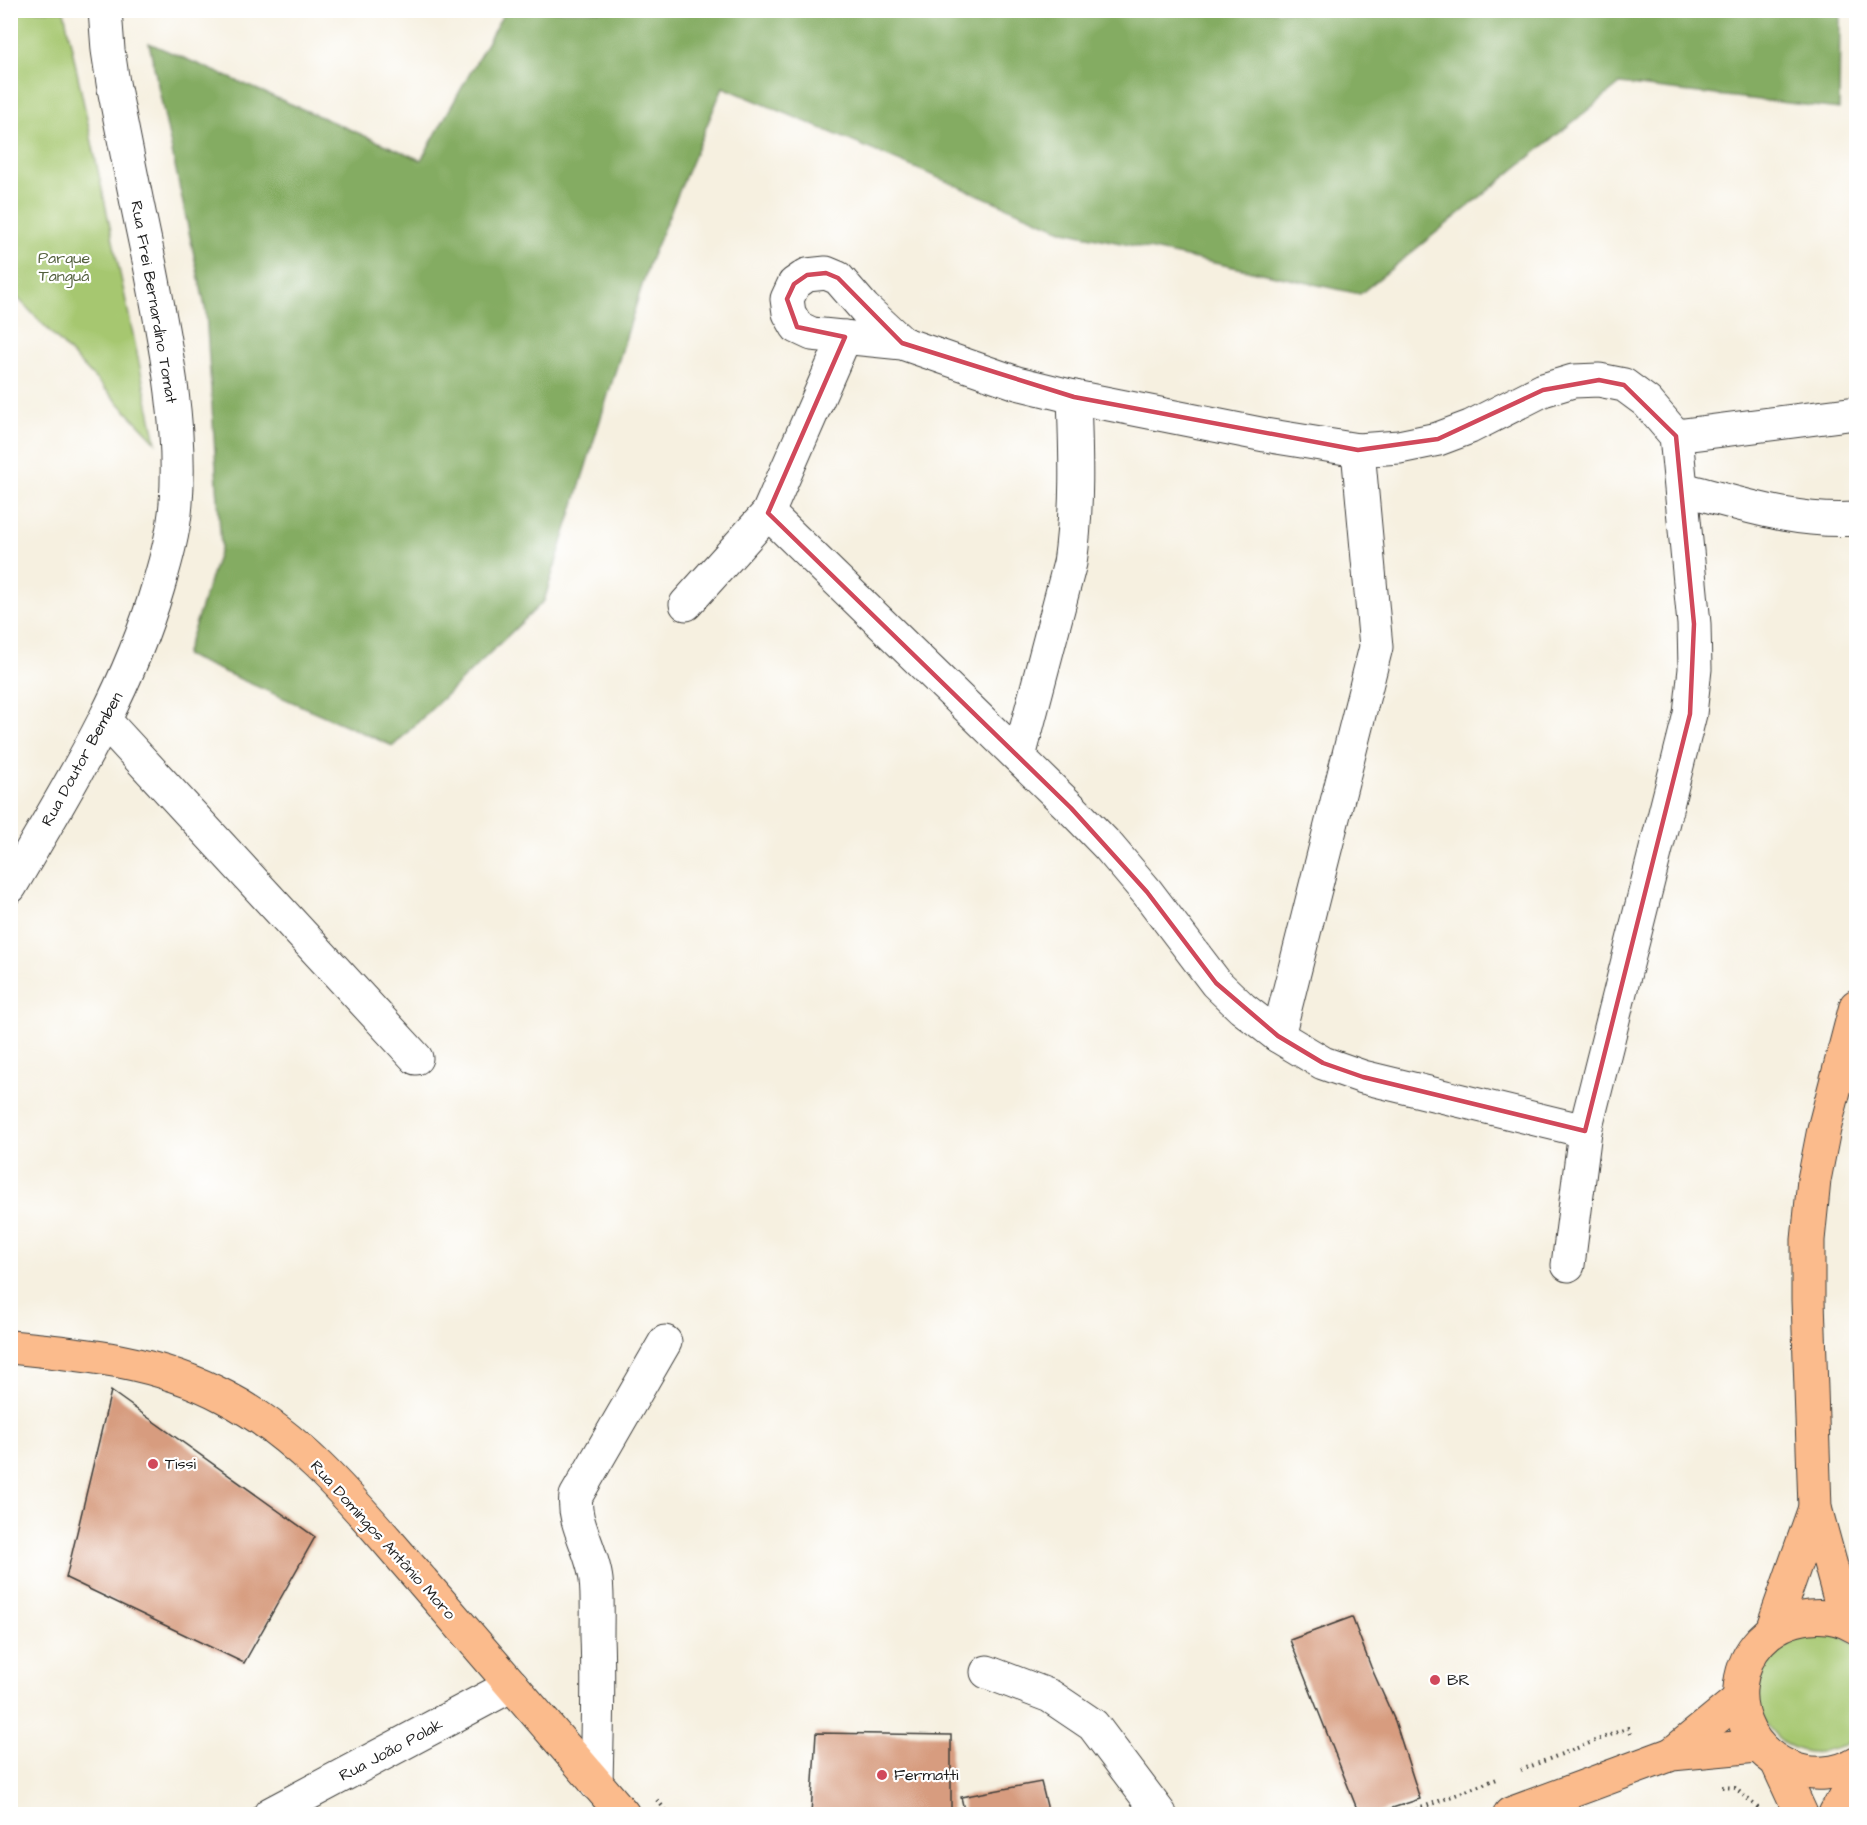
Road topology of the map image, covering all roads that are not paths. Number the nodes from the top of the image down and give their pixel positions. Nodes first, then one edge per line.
1 (105, 10) edge
2 (845, 337) junction
3 (902, 343) junction
4 (1074, 397) junction
5 (1857, 413) edge
6 (1676, 436) junction
7 (1358, 450) junction
8 (1683, 489) junction
9 (768, 513) junction
10 (1857, 519) edge
11 (686, 604) dead end
12 (146, 627) joint
13 (106, 722) junction
14 (1019, 757) junction
15 (10, 887) edge
16 (1857, 1006) edge
17 (1278, 1036) junction
18 (416, 1058) dead end
19 (1585, 1131) junction
20 (1568, 1265) dead end
21 (665, 1342) dead end
22 (10, 1347) edge
23 (1815, 1508) junction
24 (1851, 1624) edge
25 (1772, 1630) junction
26 (987, 1672) dead end
27 (512, 1684) junction
28 (1739, 1699) junction
29 (1671, 1754) junction
30 (1767, 1754) junction
31 (1857, 1763) edge
32 (1857, 1776) edge
33 (596, 1784) junction
34 (270, 1815) edge
35 (623, 1815) edge
36 (1160, 1815) edge
37 (1510, 1815) edge
38 (1801, 1815) edge
39 (1835, 1815) edge

1 - 12 street, Rua Frei Bernardino Tomat
2 - 3 street
2 - 3 street
2 - 9 street
3 - 4 street
4 - 7 street
4 - 14 street
5 - 6 street
6 - 7 street
6 - 8 street
7 - 17 street
8 - 10 street
8 - 19 street
9 - 11 street
9 - 14 street
12 - 13 street, Rua Doutor Bemben
13 - 15 street, Rua Doutor Bemben
13 - 18 street
14 - 17 street
16 - 23 main road
17 - 19 street
19 - 20 street
21 - 33 street
22 - 27 main road, Rua Domingos Antônio Moro
23 - 24 main road
23 - 25 main road
24 - 25 main road
25 - 28 main road
26 - 36 street
27 - 33 main road, Rua Domingos Antônio Moro
27 - 34 street, Rua João Polak
28 - 29 main road
28 - 30 main road
29 - 30 main road
29 - 37 main road
30 - 31 main road
30 - 38 main road
32 - 39 main road
33 - 35 main road, Rua Domingos Antônio Moro

